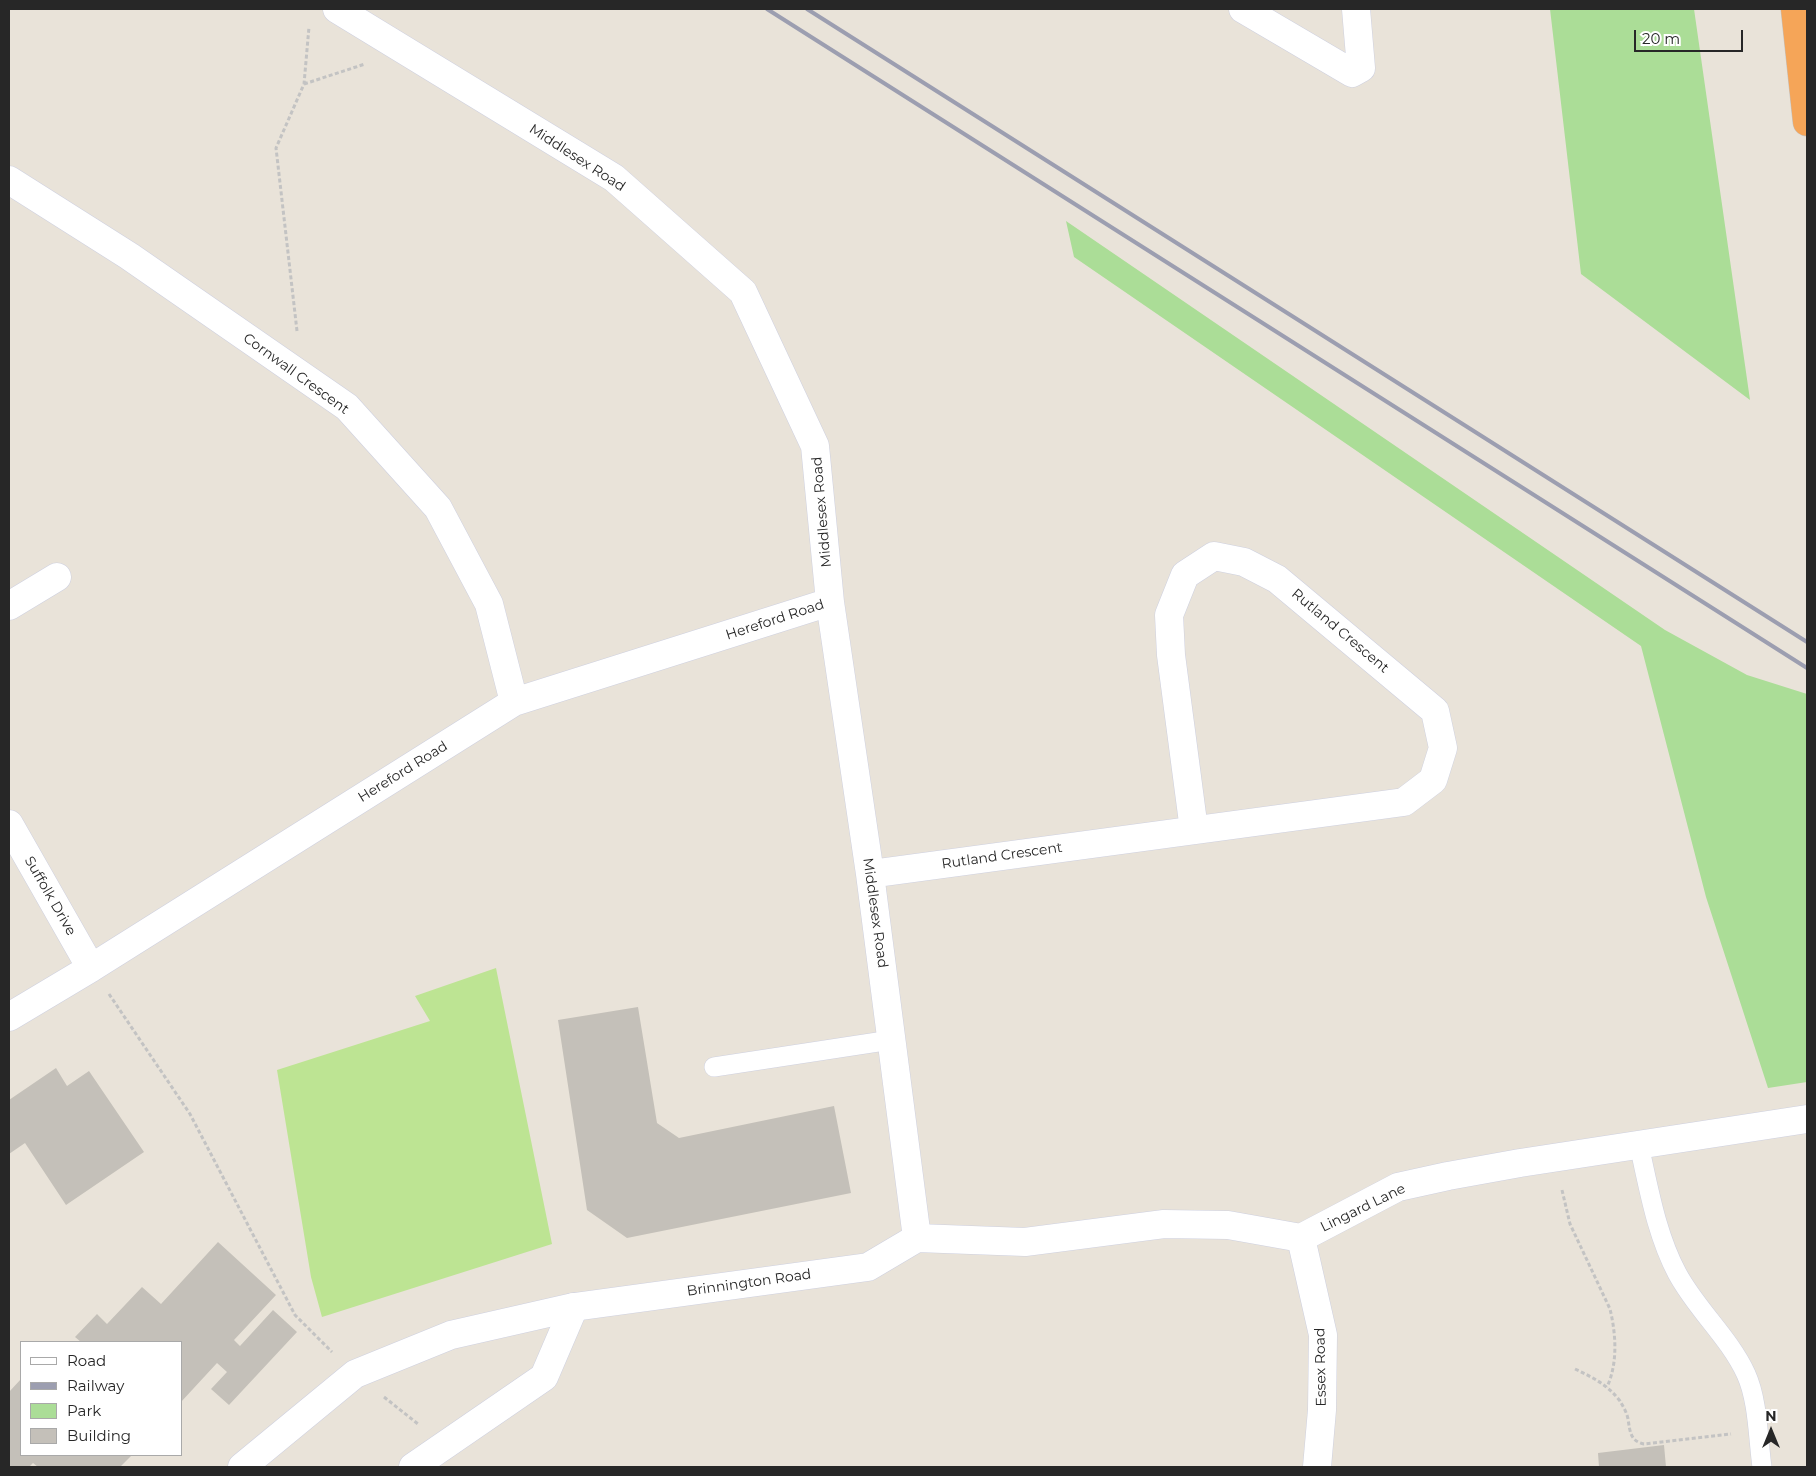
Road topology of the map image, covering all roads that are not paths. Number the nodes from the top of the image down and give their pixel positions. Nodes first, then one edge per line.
1 (337, 9) edge
2 (1243, 9) edge
3 (1356, 9) edge
4 (1794, 9) edge
5 (1807, 122) edge
6 (9, 180) edge
7 (56, 577) dead end
8 (830, 602) junction
9 (9, 606) edge
10 (514, 702) junction
11 (9, 824) edge
12 (1194, 830) junction
13 (870, 874) junction
14 (91, 968) junction
15 (9, 1017) edge
16 (891, 1040) junction
17 (714, 1067) dead end
18 (1801, 1119) edge
19 (1639, 1145) junction
20 (917, 1238) junction
21 (1301, 1238) junction
22 (574, 1307) junction
23 (242, 1467) edge
24 (413, 1467) edge
25 (1317, 1467) edge
26 (1762, 1467) edge

1 - 8 street, Middlesex Road
2 - 3 street
4 - 5 highway
6 - 10 street, Cornwall Crescent
7 - 9 street
8 - 10 street, Hereford Road
8 - 13 street, Middlesex Road
10 - 14 street, Hereford Road
11 - 14 street, Suffolk Drive
12 - 12 street, Rutland Crescent
12 - 13 street, Rutland Crescent
13 - 16 street, Middlesex Road
14 - 15 street, Hereford Road
16 - 17 lane
16 - 20 street, Middlesex Road
18 - 19 street, Lingard Lane
19 - 21 street, Lingard Lane
19 - 26 lane
20 - 21 street
20 - 22 street, Brinnington Road
21 - 25 street, Essex Road
22 - 23 street, Brinnington Road
22 - 24 street

